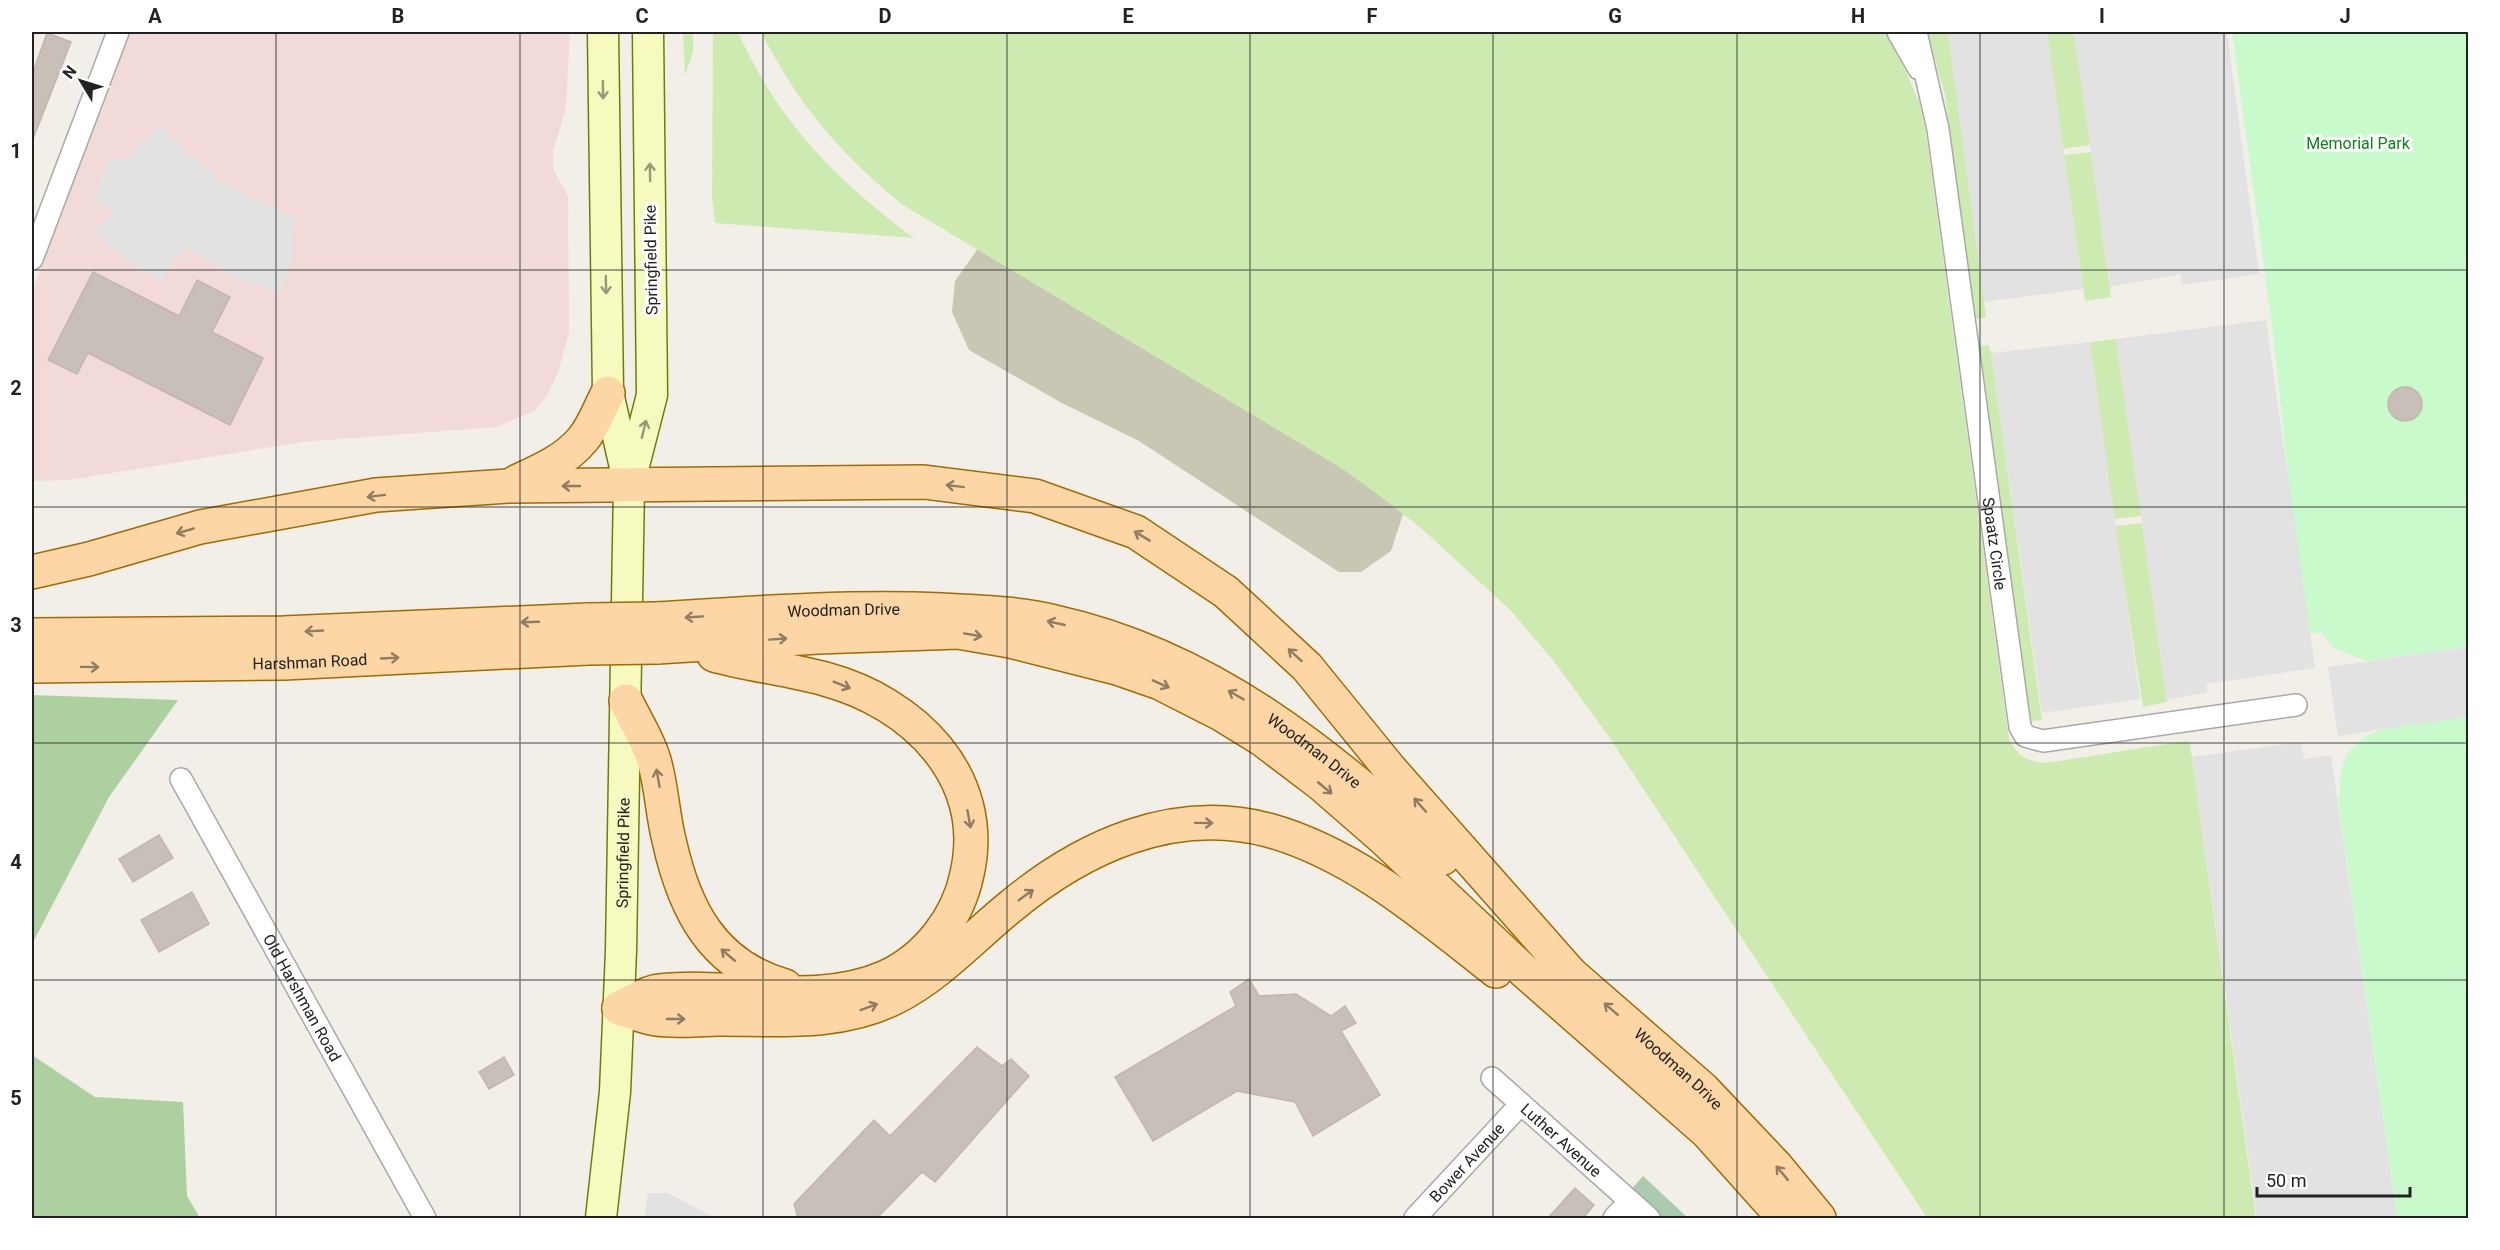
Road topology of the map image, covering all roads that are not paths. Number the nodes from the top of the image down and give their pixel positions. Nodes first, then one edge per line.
1 (118, 32) edge
2 (603, 32) edge
3 (648, 32) edge
4 (1898, 32) edge
5 (1916, 32) edge
6 (1925, 77) junction
7 (32, 259) edge
8 (608, 393) junction
9 (630, 485) junction
10 (508, 486) junction
11 (32, 572) edge
12 (588, 634) junction
13 (32, 635) edge
14 (666, 638) junction
15 (32, 666) edge
16 (626, 701) junction
17 (2296, 705) dead end
18 (180, 779) dead end
19 (1571, 974) junction
20 (819, 991) junction
21 (619, 1008) junction
22 (1492, 1078) dead end
23 (1520, 1105) junction
24 (1707, 1132) junction
25 (1630, 1201) junction
26 (425, 1218) edge
27 (601, 1218) edge
28 (1415, 1218) edge
29 (1614, 1218) edge
30 (1649, 1218) edge
31 (1784, 1218) edge
32 (1819, 1218) edge

1 - 7 street
2 -> 8 main road, Springfield Pike
9 -> 3 main road, Springfield Pike
4 - 6 street
5 - 6 street
6 - 17 street, Spaatz Circle
8 - 9 main road, Springfield Pike
8 - 10 main road
9 -> 10 main road
9 - 16 main road, Springfield Pike
19 -> 9 main road
10 -> 11 main road
12 -> 13 main road, Harshman Road
12 - 14 main road, bridge
15 -> 12 main road, Harshman Road
19 -> 14 main road, Woodman Drive
14 -> 20 main road
14 -> 24 main road, Woodman Drive
20 -> 16 main road
16 - 21 main road, Springfield Pike
18 - 26 street, Old Harshman Road
32 -> 19 main road, Woodman Drive
20 - 21 main road
21 -> 24 main road
21 - 27 main road, Springfield Pike
22 - 23 street, Luther Avenue
23 - 25 street, Luther Avenue
23 - 28 street, Bower Avenue
24 - 31 main road, Woodman Drive
25 - 29 street
25 - 30 street, Luther Avenue

